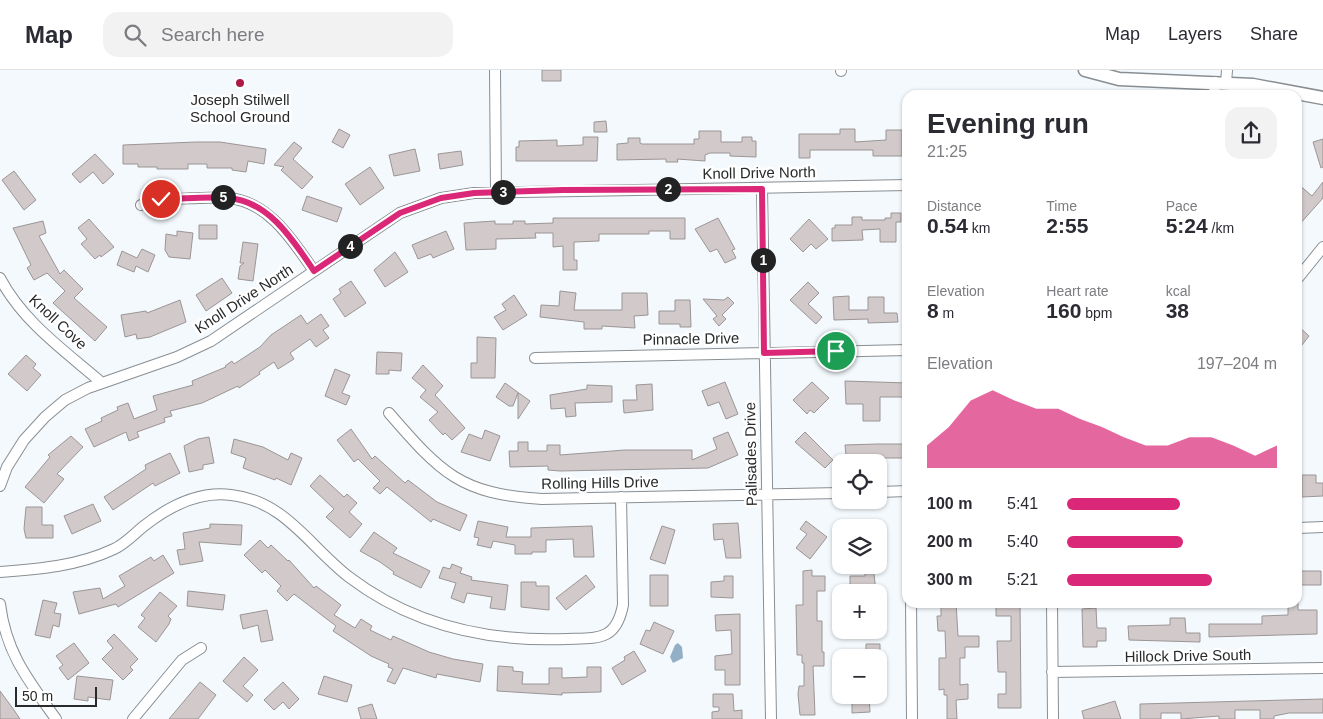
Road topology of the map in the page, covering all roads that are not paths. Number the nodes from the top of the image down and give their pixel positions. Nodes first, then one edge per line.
1 (495, 70) edge
2 (1084, 70) edge
3 (1220, 82) edge
4 (1282, 90) edge
5 (1302, 94) edge
6 (1323, 98) edge
7 (902, 185) edge
8 (762, 189) junction
9 (496, 193) junction
10 (141, 205) dead end
11 (1323, 247) edge
12 (314, 271) junction
13 (1302, 273) edge
14 (0, 278) edge
15 (902, 350) edge
16 (764, 353) junction
17 (535, 358) dead end
18 (102, 383) junction
19 (390, 413) dead end
20 (4, 465) edge
21 (0, 486) edge
22 (887, 492) edge
23 (902, 492) edge
24 (832, 493) edge
25 (766, 494) junction
26 (621, 498) junction
27 (1323, 527) edge
28 (1302, 528) edge
29 (0, 572) edge
30 (0, 604) edge
31 (911, 608) edge
32 (1052, 608) edge
33 (201, 648) dead end
34 (1323, 668) edge
35 (1052, 672) junction
36 (56, 719) edge
37 (133, 719) edge
38 (771, 719) edge
39 (912, 719) edge
40 (1053, 719) edge

1 - 9 street
2 - 3 street
3 - 4 street
5 - 6 street
7 - 8 street, Knoll Drive North
8 - 9 street, Knoll Drive North
8 - 16 street, Palisades Drive
9 - 12 street, Knoll Drive North
10 - 12 street
11 - 13 street
12 - 18 street, Knoll Drive North
14 - 18 street, Knoll Cove
15 - 16 street, Pinnacle Drive
16 - 17 street, Pinnacle Drive
16 - 25 street, Palisades Drive
18 - 20 street, Knoll Drive North
19 - 26 street, Rolling Hills Drive
20 - 21 street, Knoll Drive North
22 - 23 street
24 - 25 street, Rolling Hills Drive
25 - 26 street, Rolling Hills Drive
25 - 38 street, Palisades Drive
26 - 29 street
27 - 28 street
30 - 36 street
31 - 39 street
32 - 35 street
33 - 37 street
34 - 35 street, Hillock Drive South
35 - 40 street

